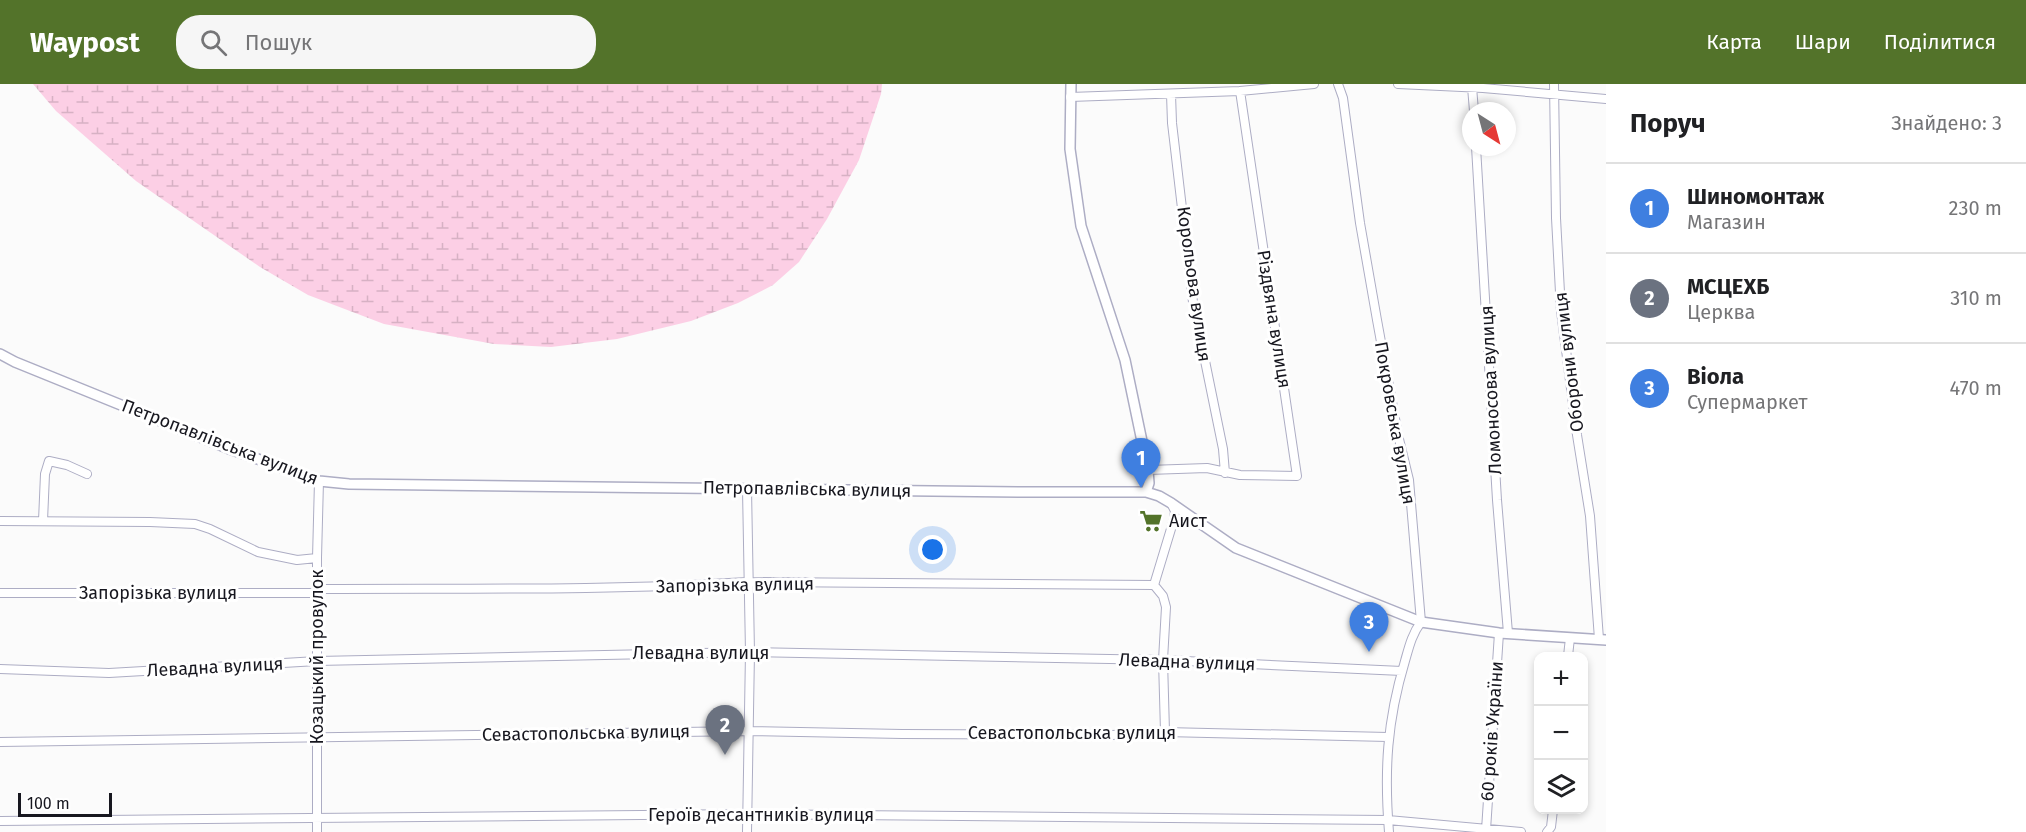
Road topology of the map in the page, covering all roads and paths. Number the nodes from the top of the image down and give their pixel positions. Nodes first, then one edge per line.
1 (1071, 84) edge
2 (1314, 84) edge
3 (1338, 84) edge
4 (1398, 84) edge
5 (1420, 84) edge
6 (1554, 84) edge
7 (1483, 86) edge
8 (1472, 87) junction
9 (1240, 91) junction
10 (1554, 93) junction
11 (1171, 94) junction
12 (1070, 97) junction
13 (1606, 99) edge
14 (1473, 102) edge
15 (1477, 156) edge
16 (0, 354) edge
17 (1148, 470) junction
18 (1225, 473) junction
19 (87, 474) dead end
20 (319, 481) junction
21 (747, 489) junction
22 (1146, 492) junction
23 (1172, 503) junction
24 (43, 520) junction
25 (0, 521) edge
26 (317, 558) junction
27 (747, 582) junction
28 (1154, 585) junction
29 (317, 591) junction
30 (0, 593) edge
31 (1421, 622) junction
32 (1503, 633) junction
33 (1570, 638) junction
34 (1603, 640) edge
35 (750, 652) junction
36 (1569, 652) edge
37 (1163, 660) junction
38 (317, 661) junction
39 (0, 669) edge
40 (1402, 671) junction
41 (749, 731) junction
42 (1165, 732) junction
43 (1388, 737) junction
44 (318, 738) junction
45 (0, 742) edge
46 (748, 814) junction
47 (1553, 814) edge
48 (317, 819) junction
49 (1388, 820) junction
50 (0, 821) edge
51 (1486, 830) junction
52 (317, 832) edge
53 (747, 832) edge
54 (1389, 832) edge
55 (1521, 832) edge
56 (1547, 832) edge

1 - 12 street
2 - 9 street
3 - 31 street, Покровська вулиця
4 - 5 street
5 - 8 street
6 - 10 street, Оборони вулиця
7 - 8 street
7 - 10 street
8 - 14 street
9 - 11 street
9 - 18 street, Різдвяна вулиця
10 - 13 street
10 - 34 street, Оборони вулиця
11 - 12 street
11 - 18 street, Корольова вулиця
12 - 17 street
15 - 32 street, Ломоносова вулиця
16 - 20 street, Петропавлівська вулиця
17 - 18 street
17 - 22 street
19 - 24 street
20 - 21 street, Петропавлівська вулиця
20 - 26 street, Козацький провулок
21 - 22 street, Петропавлівська вулиця
21 - 27 street
22 - 23 street, Петропавлівська вулиця
23 - 28 street
23 - 31 street, Петропавлівська вулиця
24 - 25 street
24 - 26 street
26 - 29 street, Козацький провулок
27 - 28 street, Запорізька вулиця
27 - 29 street, Запорізька вулиця
27 - 35 street
28 - 37 street
29 - 30 street, Запорізька вулиця
29 - 38 street, Козацький провулок
31 - 32 street, Петропавлівська вулиця
31 - 40 street, Покровська вулиця
32 - 33 street, Петропавлівська вулиця
32 - 51 street, 60 років України
33 - 34 street, Петропавлівська вулиця
33 - 36 street
35 - 37 street, Левадна вулиця
35 - 38 street, Левадна вулиця
35 - 41 street
37 - 40 street, Левадна вулиця
37 - 42 street
38 - 39 street, Левадна вулиця
38 - 44 street, Козацький провулок
40 - 43 street, Покровська вулиця
41 - 42 street, Севастопольська вулиця
41 - 44 street, Севастопольська вулиця
41 - 46 street
42 - 43 street, Севастопольська вулиця
43 - 49 street, Покровська вулиця
44 - 45 street, Севастопольська вулиця
44 - 48 street, Козацький провулок
46 - 48 street, Героїв десантників вулиця
46 - 49 street, Героїв десантників вулиця
46 - 53 street
47 - 56 street
48 - 50 street, Героїв десантників вулиця
48 - 52 street, Козацький провулок
49 - 51 street, Героїв десантників вулиця
49 - 54 street, Покровська вулиця
51 - 55 street, Героїв десантників вулиця

